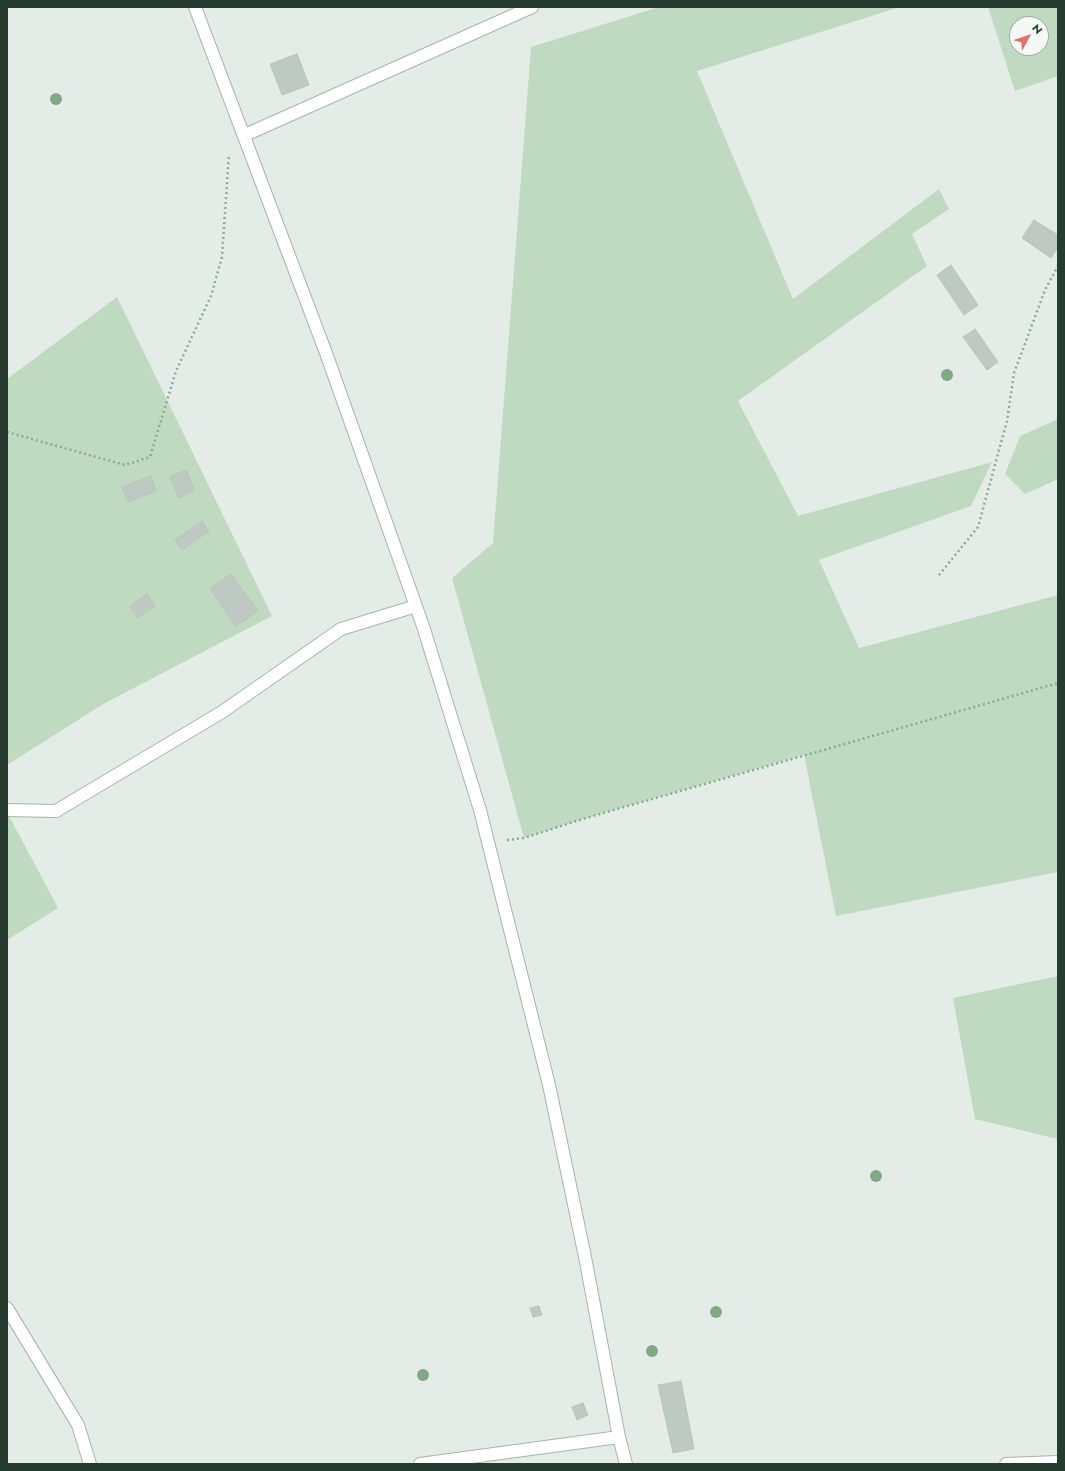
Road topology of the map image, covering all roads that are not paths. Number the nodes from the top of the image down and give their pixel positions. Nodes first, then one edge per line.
1 (195, 7) edge
2 (532, 7) edge
3 (245, 135) junction
4 (416, 606) junction
5 (7, 810) edge
6 (7, 1308) edge
7 (619, 1437) junction
8 (1058, 1462) edge
9 (90, 1464) edge
10 (420, 1464) edge
11 (626, 1464) edge
12 (1006, 1464) edge

1 - 3 street
2 - 3 street
3 - 4 street
4 - 5 street
4 - 7 street
6 - 9 street
7 - 10 street
7 - 11 street
8 - 12 street

